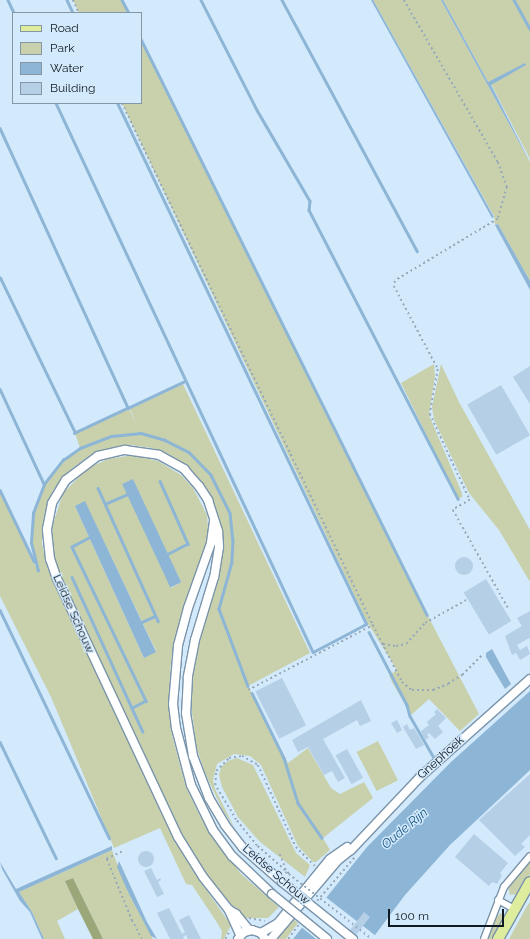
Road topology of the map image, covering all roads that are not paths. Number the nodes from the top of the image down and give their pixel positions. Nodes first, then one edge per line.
1 (214, 521) junction
2 (530, 679) edge
3 (357, 843) junction
4 (530, 856) edge
5 (530, 882) edge
6 (498, 900) junction
7 (514, 909) junction
8 (229, 910) junction
9 (249, 930) junction
10 (263, 936) edge
11 (239, 937) edge
12 (271, 939) edge
13 (327, 939) edge
14 (353, 939) edge
15 (484, 939) edge
16 (498, 939) edge

1 - 8 street, Leidse Schouw
1 - 13 street, Leidse Schouw, bridge
1 - 14 street, Leidse Schouw, bridge
2 - 3 street, Gnephoek
3 - 10 street, Gnephoek
3 - 12 street, Gnephoek
4 - 6 street
5 - 7 main road
6 - 7 street
6 - 15 street
7 - 16 main road
8 - 9 street, Leidse Schouw
8 - 11 street, Leidse Schouw
9 - 10 street
9 - 11 street

